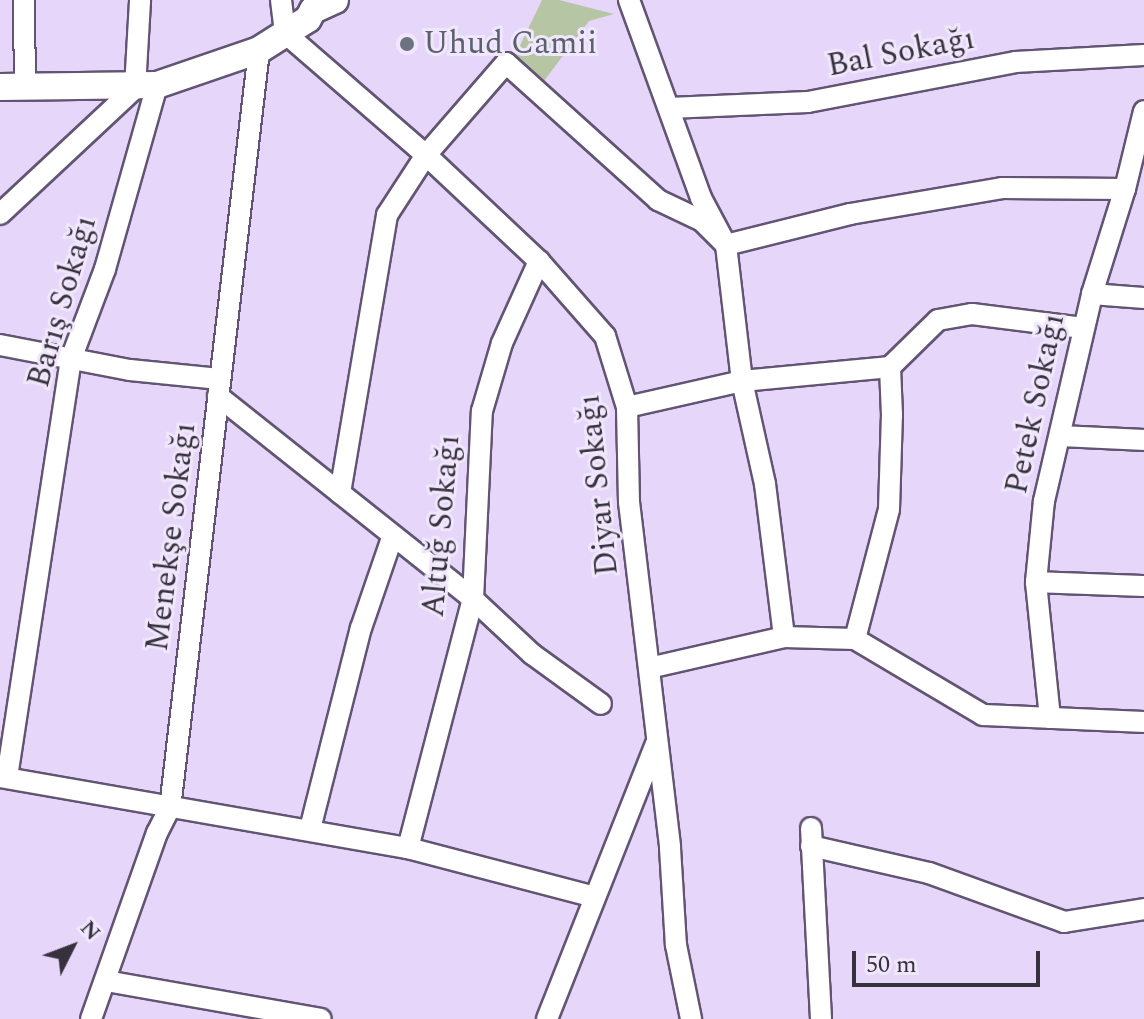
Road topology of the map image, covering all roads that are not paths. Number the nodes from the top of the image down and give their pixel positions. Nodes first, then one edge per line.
1 (24, 0) edge
2 (140, 0) edge
3 (281, 0) edge
4 (335, 0) edge
5 (358, 0) edge
6 (629, 0) edge
7 (308, 19) junction
8 (285, 33) junction
9 (259, 50) junction
10 (1144, 55) edge
11 (146, 86) junction
12 (12, 88) edge
13 (669, 108) junction
14 (1144, 111) edge
15 (426, 155) junction
16 (1138, 159) edge
17 (1125, 189) junction
18 (0, 214) edge
19 (726, 245) junction
20 (539, 261) junction
21 (1092, 294) junction
22 (1144, 298) edge
23 (1083, 328) junction
24 (0, 345) edge
25 (71, 359) junction
26 (890, 367) junction
27 (742, 381) junction
28 (219, 388) junction
29 (627, 407) junction
30 (1060, 436) junction
31 (1144, 440) edge
32 (340, 493) junction
33 (392, 538) junction
34 (1036, 582) junction
35 (1144, 586) edge
36 (473, 599) junction
37 (784, 637) junction
38 (855, 639) junction
39 (649, 668) junction
40 (601, 704) dead end
41 (1050, 718) junction
42 (1144, 722) edge
43 (658, 740) junction
44 (4, 777) edge
45 (170, 808) junction
46 (310, 829) junction
47 (408, 848) junction
48 (595, 897) junction
49 (1144, 909) edge
50 (106, 981) junction
51 (91, 1019) edge
52 (321, 1019) edge
53 (547, 1019) edge
54 (691, 1019) edge
55 (821, 1019) edge

1 - 12 street
2 - 11 street, Barış Sokağı
3 - 8 street
4 - 7 street
5 - 7 street
6 - 13 street
7 - 8 street
8 - 9 street
8 - 15 street, Diyar Sokağı
9 - 11 street
9 - 28 street, Menekşe Sokağı
10 - 13 street, Bal Sokağı
11 - 12 street
11 - 18 street
11 - 25 street, Barış Sokağı
13 - 19 street
14 - 16 street, Petek Sokağı
15 - 19 street
15 - 20 street, Diyar Sokağı
15 - 32 street
16 - 17 street, Petek Sokağı
17 - 19 street
17 - 21 street, Petek Sokağı
19 - 27 street
20 - 29 street, Diyar Sokağı
20 - 36 street, Altuğ Sokağı
21 - 22 street
21 - 23 street, Petek Sokağı
23 - 26 street
23 - 30 street, Petek Sokağı
24 - 25 street
25 - 28 street
25 - 44 street, Barış Sokağı
26 - 27 street
26 - 38 street
27 - 29 street
27 - 37 street
28 - 32 street
28 - 45 street, Menekşe Sokağı
29 - 39 street, Diyar Sokağı
30 - 31 street
30 - 34 street, Petek Sokağı
32 - 33 street
33 - 36 street
33 - 46 street
34 - 35 street
34 - 41 street, Petek Sokağı
36 - 40 street
36 - 47 street, Altuğ Sokağı
37 - 38 street
37 - 39 street
38 - 41 street
39 - 43 street, Diyar Sokağı
41 - 42 street
43 - 48 street
43 - 54 street, Diyar Sokağı
44 - 45 street
45 - 46 street
45 - 50 street, Menekşe Sokağı
46 - 47 street
47 - 48 street
48 - 53 street
49 - 55 street
50 - 51 street, Menekşe Sokağı
50 - 52 street

